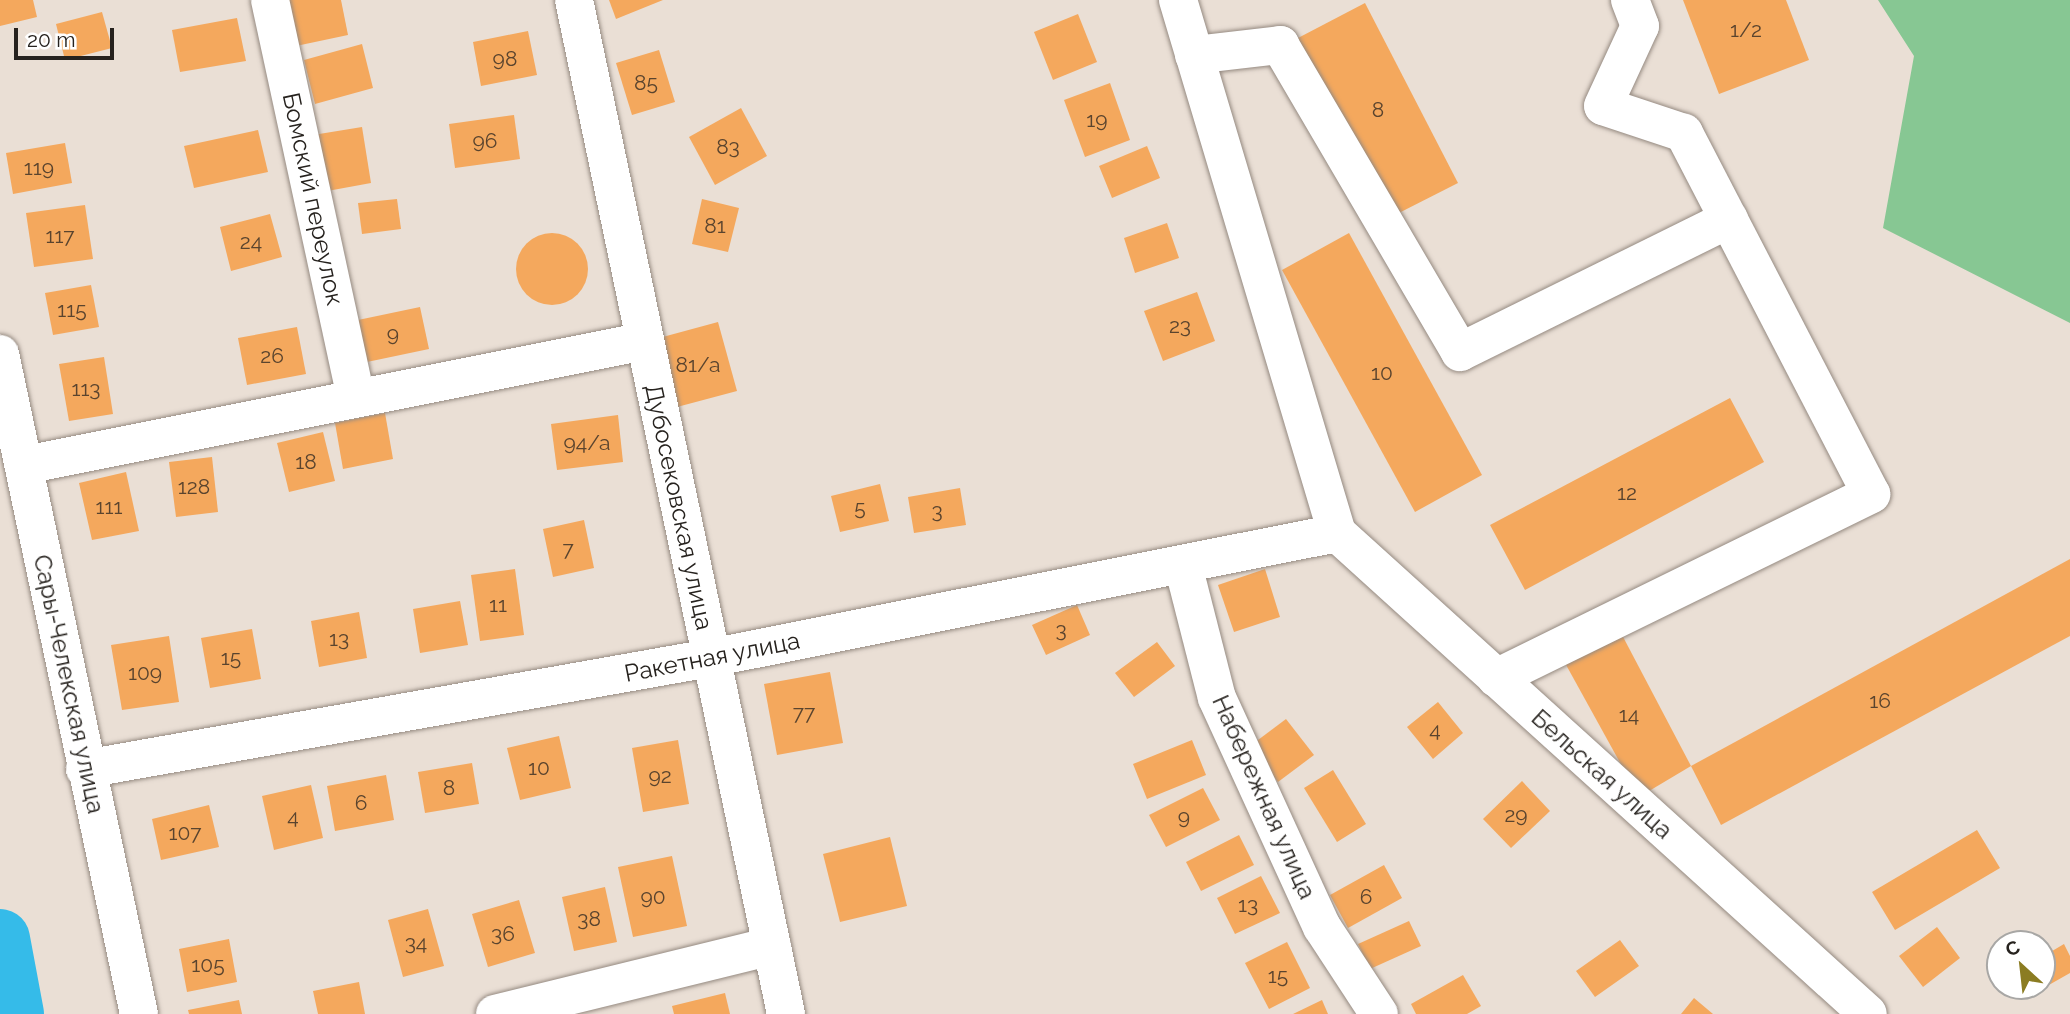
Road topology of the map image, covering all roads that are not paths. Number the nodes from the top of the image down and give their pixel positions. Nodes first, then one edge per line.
1 (270, 0) edge
2 (574, 0) edge
3 (1178, 0) edge
4 (1630, 0) edge
5 (1194, 55) junction
6 (1729, 219) junction
7 (645, 341) junction
8 (0, 354) edge
9 (356, 397) junction
10 (25, 465) junction
11 (1337, 533) junction
12 (1183, 565) junction
13 (710, 658) junction
14 (1496, 678) junction
15 (85, 769) junction
16 (772, 946) junction
17 (139, 1014) edge
18 (495, 1014) edge
19 (786, 1014) edge
20 (1379, 1014) edge
21 (1868, 1014) edge

1 - 9 street, Бомский переулок
2 - 7 street, Дубосековская улица
3 - 5 street
4 - 6 street
5 - 6 street
5 - 11 street
6 - 14 street
7 - 9 street
7 - 13 street, Дубосековская улица
8 - 10 street, Сары-Челекская улица
9 - 10 street
10 - 15 street, Сары-Челекская улица
11 - 12 street, Ракетная улица
11 - 14 street, Бельская улица
12 - 13 street, Ракетная улица
12 - 20 street, Набережная улица
13 - 15 street, Ракетная улица
13 - 16 street, Дубосековская улица
14 - 21 street, Бельская улица
15 - 17 street, Сары-Челекская улица
16 - 18 street
16 - 19 street, Дубосековская улица

